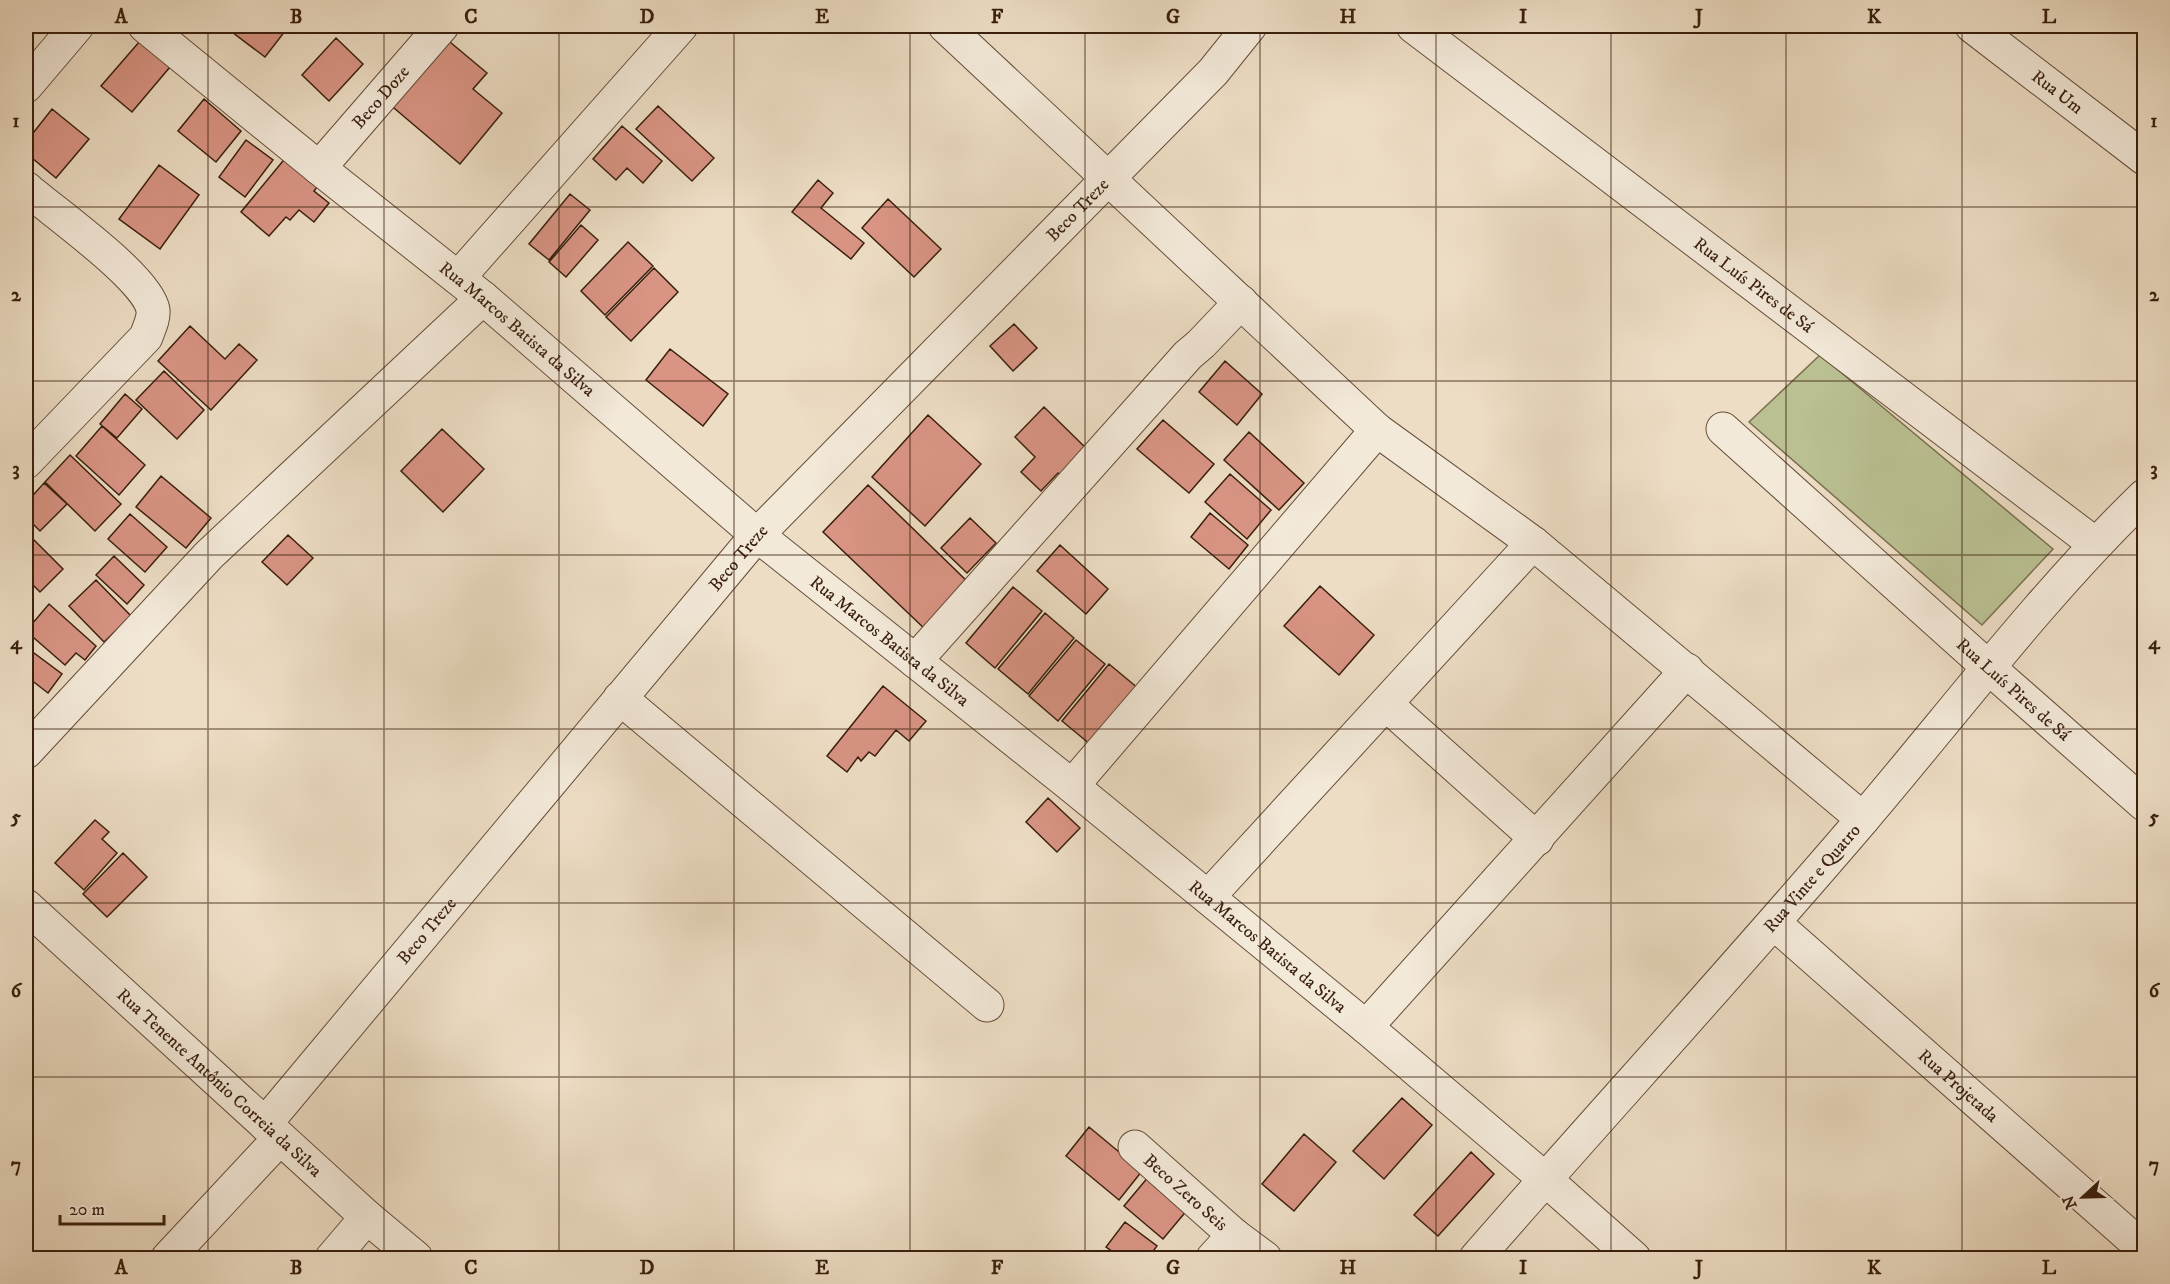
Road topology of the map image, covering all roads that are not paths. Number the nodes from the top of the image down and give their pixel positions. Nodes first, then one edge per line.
1 (77, 26) edge
2 (442, 26) edge
3 (681, 26) edge
4 (945, 26) edge
5 (1250, 26) edge
6 (1413, 26) edge
7 (1972, 26) edge
8 (150, 27) edge
9 (26, 86) edge
10 (2145, 158) edge
11 (319, 168) junction
12 (1108, 178) junction
13 (27, 193) edge
14 (458, 278) junction
15 (483, 298) junction
16 (1241, 302) junction
17 (1377, 429) junction
18 (1723, 429) dead end
19 (26, 462) edge
20 (2145, 496) edge
21 (756, 535) junction
22 (1533, 543) junction
23 (2095, 544) junction
24 (915, 661) junction
25 (1988, 667) junction
26 (1687, 670) junction
27 (620, 698) junction
28 (1387, 705) junction
29 (26, 752) edge
30 (1072, 786) junction
31 (2145, 804) edge
32 (1863, 819) junction
33 (1537, 839) junction
34 (1208, 897) junction
35 (26, 906) edge
36 (1774, 923) junction
37 (987, 1005) dead end
38 (1366, 1027) junction
39 (273, 1131) junction
40 (1135, 1147) dead end
41 (1545, 1179) junction
42 (368, 1217) junction
43 (1224, 1247) edge
44 (2145, 1249) edge
45 (168, 1258) edge
46 (332, 1258) edge
47 (416, 1258) edge
48 (1265, 1258) edge
49 (1476, 1258) edge
50 (1634, 1258) edge

1 - 9 street
2 - 11 street, Beco Doze
3 - 14 street
4 - 12 street
5 - 12 street, Beco Treze
6 - 23 street, Rua Luís Pires de Sá
7 - 10 street, Rua Um
8 - 11 street, Rua Marcos Batista da Silva
11 - 14 street, Rua Marcos Batista da Silva
12 - 16 street
12 - 21 street, Beco Treze
13 - 19 street
14 - 15 street, Rua Marcos Batista da Silva
15 - 21 street, Rua Marcos Batista da Silva
15 - 29 street
16 - 17 street
16 - 24 street
17 - 22 street
17 - 30 street
18 - 25 street, Rua Luís Pires de Sá
20 - 23 street, Rua Vinte e Quatro
21 - 24 street, Rua Marcos Batista da Silva
21 - 27 street, Beco Treze
22 - 26 street
22 - 28 street
23 - 25 street, Rua Vinte e Quatro
24 - 30 street, Rua Marcos Batista da Silva
25 - 31 street, Rua Luís Pires de Sá
25 - 32 street, Rua Vinte e Quatro
26 - 32 street
26 - 33 street
27 - 37 street
27 - 39 street, Beco Treze
28 - 33 street
28 - 34 street
30 - 34 street, Rua Marcos Batista da Silva
32 - 36 street, Rua Vinte e Quatro
33 - 38 street
34 - 38 street, Rua Marcos Batista da Silva
35 - 39 street, Rua Tenente Antônio Correia da Silva
36 - 41 street, Rua Vinte e Quatro
36 - 44 street, Rua Projetada
38 - 41 street, Rua Marcos Batista da Silva
39 - 42 street, Rua Tenente Antônio Correia da Silva
39 - 45 street, Beco Treze
40 - 43 street, Beco Zero Seis
41 - 49 street, Rua Vinte e Quatro
41 - 50 street, Rua Marcos Batista da Silva
42 - 46 street
42 - 47 street, Rua Tenente Antônio Correia da Silva
43 - 48 street, Beco Zero Seis

